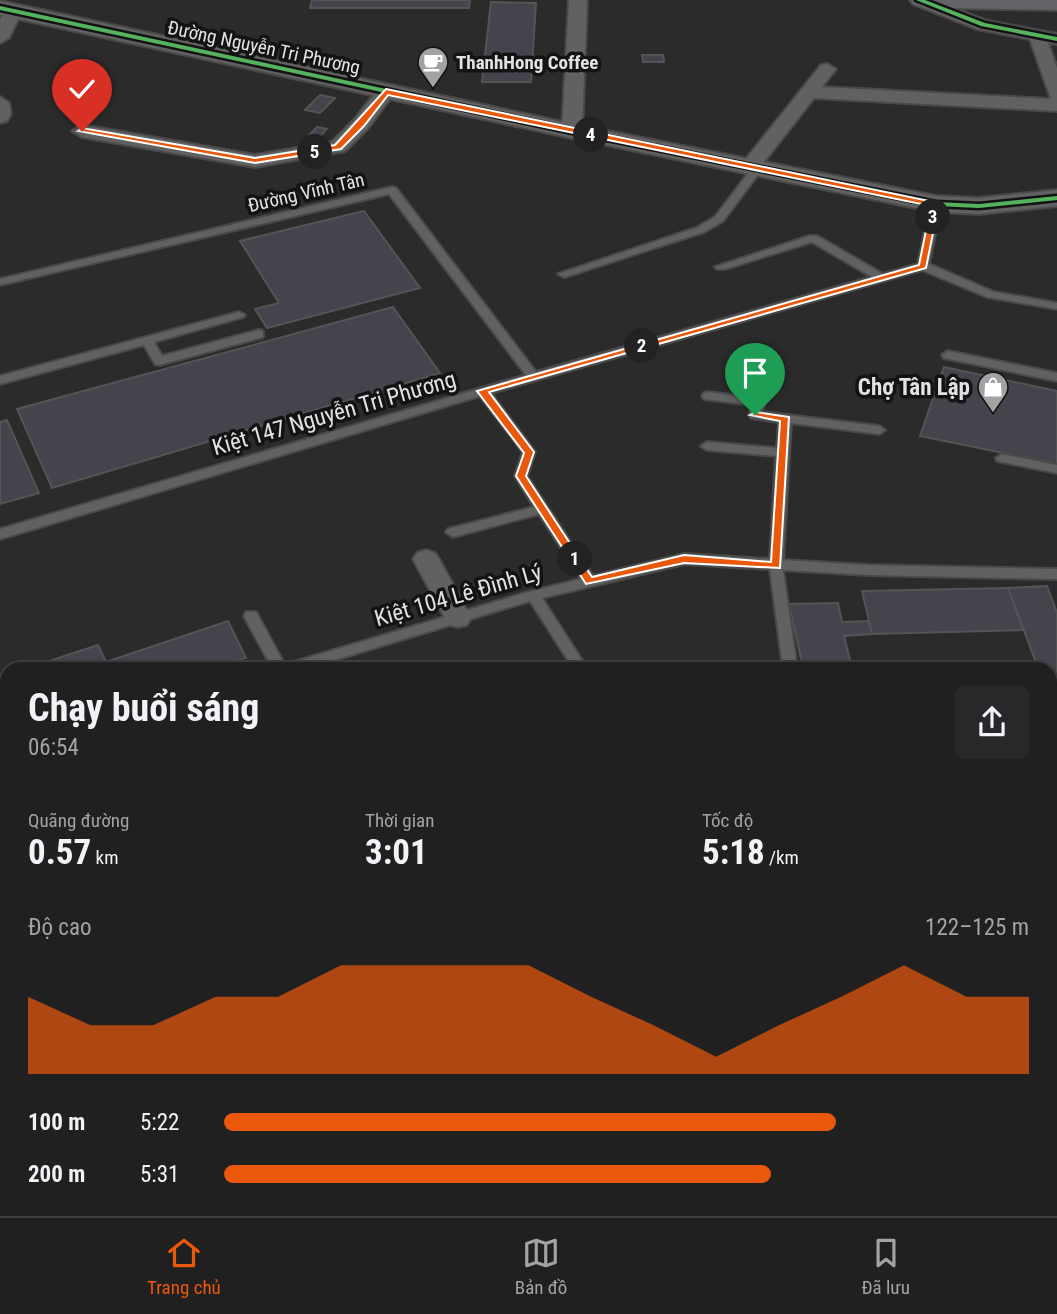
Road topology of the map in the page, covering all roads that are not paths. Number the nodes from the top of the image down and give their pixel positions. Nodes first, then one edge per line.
1 (578, 0) edge
2 (919, 0) edge
3 (946, 0) edge
4 (1057, 2) edge
5 (7, 9) edge
6 (1037, 35) junction
7 (0, 38) edge
8 (1057, 39) edge
9 (828, 69) dead end
10 (386, 92) junction
11 (809, 92) junction
12 (1057, 95) edge
13 (0, 103) edge
14 (1057, 105) edge
15 (0, 117) edge
16 (82, 131) dead end
17 (572, 131) junction
18 (753, 169) junction
19 (1057, 198) edge
20 (936, 204) junction
21 (923, 266) junction
22 (721, 267) dead end
23 (564, 274) dead end
24 (882, 278) junction
25 (0, 282) edge
26 (1057, 306) edge
27 (239, 315) dead end
28 (259, 334) dead end
29 (146, 340) junction
30 (947, 355) dead end
31 (534, 377) junction
32 (1057, 377) edge
33 (0, 380) edge
34 (482, 391) junction
35 (708, 396) dead end
36 (785, 419) junction
37 (878, 430) dead end
38 (707, 446) dead end
39 (784, 453) junction
40 (1002, 458) dead end
41 (1057, 469) edge
42 (542, 509) junction
43 (453, 532) dead end
44 (0, 534) edge
45 (426, 559) dead end
46 (776, 566) junction
47 (1057, 575) edge
48 (590, 582) junction
49 (533, 595) junction
50 (251, 616) dead end
51 (458, 618) junction
52 (276, 662) edge
53 (312, 662) edge
54 (576, 662) edge
55 (789, 662) edge

1 - 17 street
2 - 6 street
3 - 4 main road
5 - 7 street
5 - 10 street, Đường Nguyễn Tri Phương
6 - 8 street
6 - 12 street
9 - 11 street
10 - 16 street, Đường Nguyễn Tri Phương
10 - 17 street, Đường Nguyễn Tri Phương
11 - 14 street
11 - 18 street
13 - 15 street
17 - 18 street, Đường Nguyễn Tri Phương
18 - 20 street, Đường Nguyễn Tri Phương
18 - 23 lane
19 - 20 street, Đường Nguyễn Tri Phương
20 - 21 lane
21 - 24 lane, Kiệt 147 Nguyễn Tri Phương
21 - 26 lane
22 - 24 lane
24 - 31 lane, Kiệt 147 Nguyễn Tri Phương
25 - 31 lane, Đường Vĩnh Tân
27 - 29 lane
28 - 29 lane
29 - 33 lane
30 - 32 lane
31 - 34 lane, Kiệt 147 Nguyễn Tri Phương
34 - 42 lane
34 - 44 lane, Kiệt 147 Nguyễn Tri Phương
35 - 36 lane
36 - 37 lane
36 - 39 lane
38 - 39 lane
39 - 46 lane
40 - 41 lane
42 - 43 lane
42 - 48 lane
45 - 51 street
46 - 47 lane, Kiệt 104 Lê Đình Lý
46 - 48 lane, Kiệt 104 Lê Đình Lý
46 - 55 lane
48 - 49 lane, Kiệt 104 Lê Đình Lý
49 - 51 lane, Kiệt 104 Lê Đình Lý
49 - 54 lane
50 - 52 lane
51 - 53 lane, Kiệt 104 Lê Đình Lý

